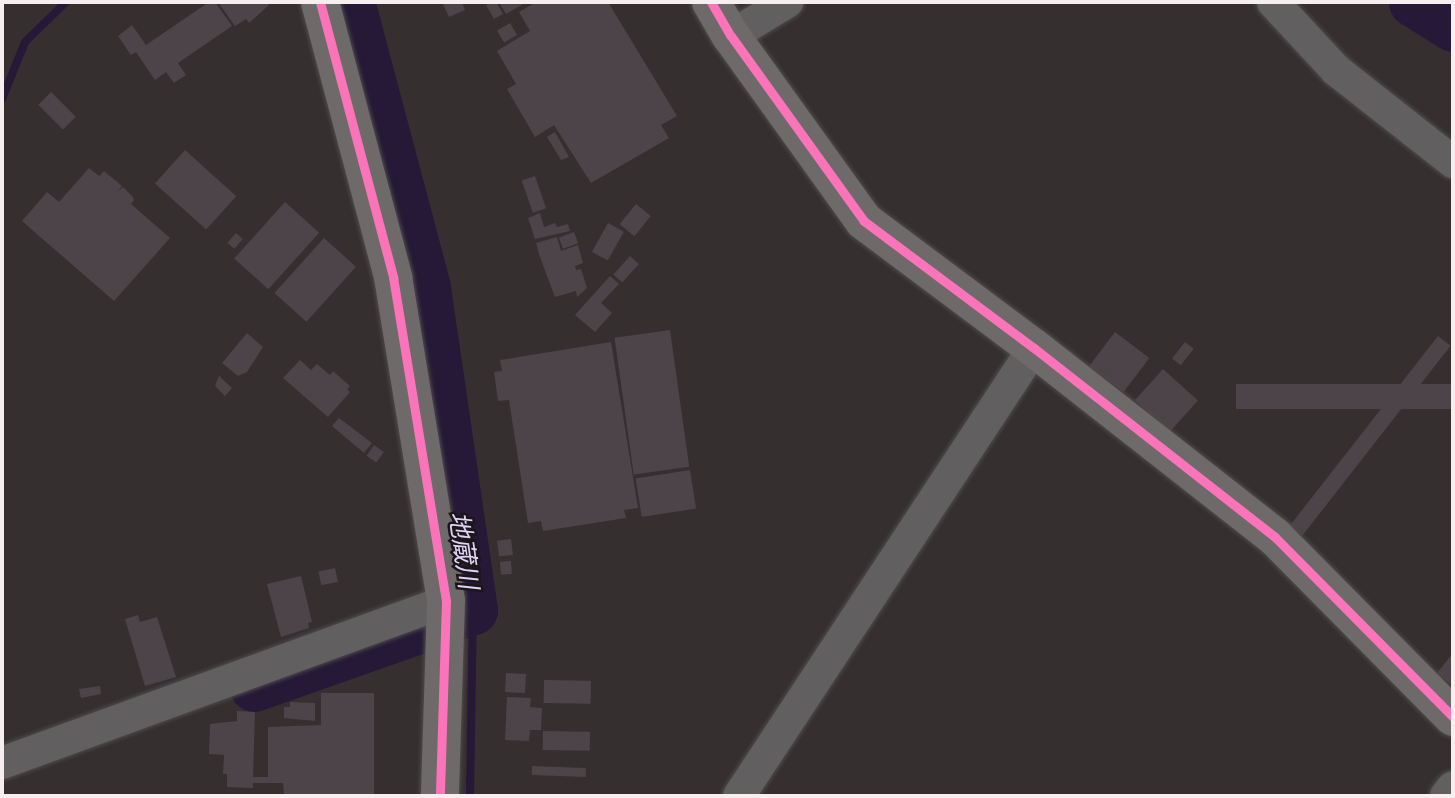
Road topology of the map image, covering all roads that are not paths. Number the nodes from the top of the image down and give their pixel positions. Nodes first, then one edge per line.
1 (320, 2) edge
2 (711, 2) edge
3 (787, 2) edge
4 (1273, 2) edge
5 (731, 36) junction
6 (1453, 162) edge
7 (1034, 348) junction
8 (446, 601) junction
9 (1453, 717) edge
10 (2, 763) edge
11 (1453, 787) edge
12 (440, 796) edge
13 (739, 796) edge
14 (1446, 796) edge

1 - 8 street
2 - 5 street
3 - 5 street
4 - 6 street
5 - 7 street
7 - 9 street
7 - 13 street
8 - 10 street
8 - 12 street
11 - 14 street

